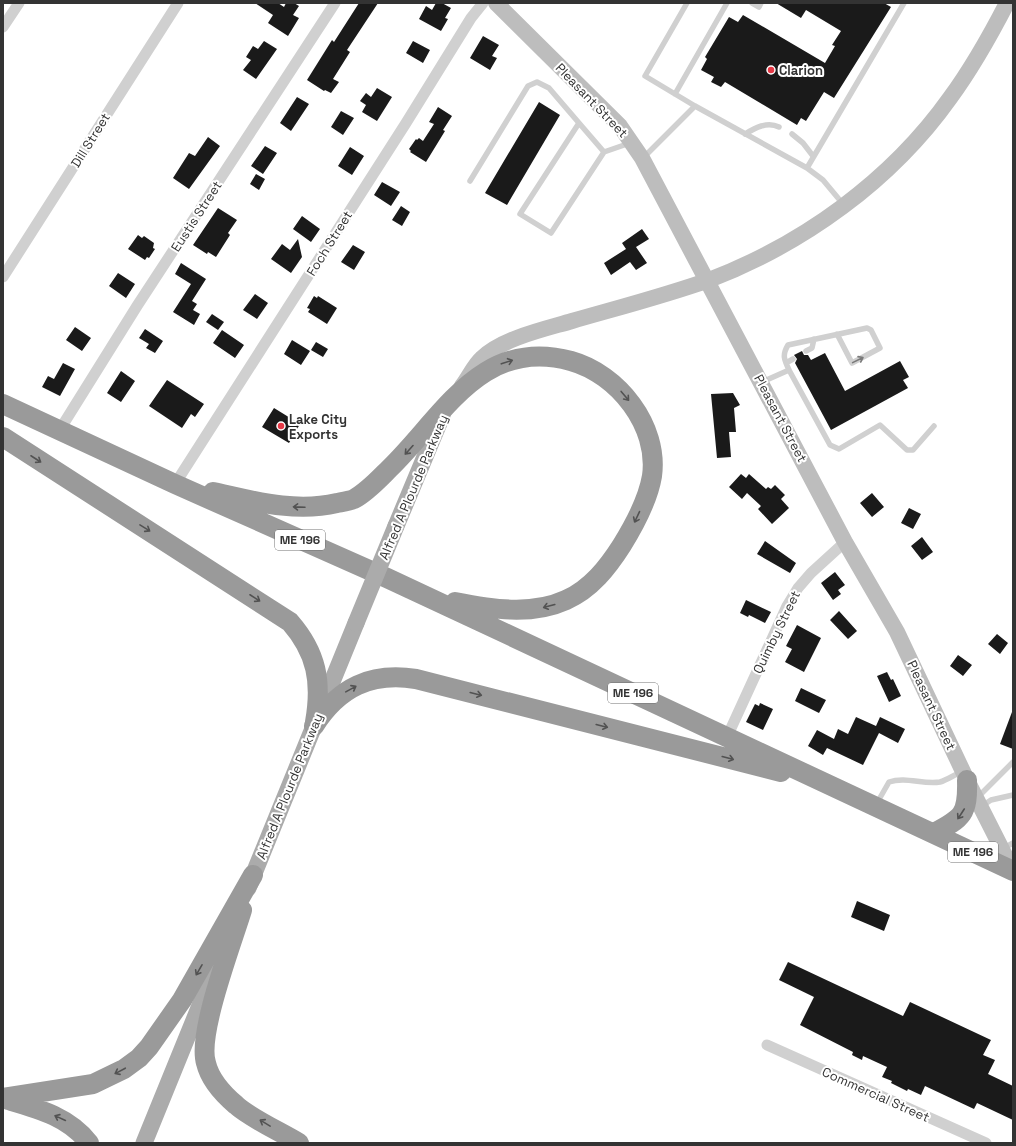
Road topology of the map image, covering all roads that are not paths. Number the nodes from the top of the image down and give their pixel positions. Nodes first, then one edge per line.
1 (19, 3) edge
2 (178, 3) edge
3 (335, 3) edge
4 (482, 3) edge
5 (496, 3) edge
6 (687, 3) edge
7 (727, 3) edge
8 (752, 3) edge
9 (761, 3) edge
10 (904, 3) edge
11 (1007, 3) edge
12 (3, 27) edge
13 (675, 94) junction
14 (695, 106) junction
15 (579, 122) junction
16 (779, 127) dead end
17 (745, 134) junction
18 (792, 134) dead end
19 (632, 142) junction
20 (604, 152) junction
21 (813, 156) junction
22 (642, 158) junction
23 (806, 168) junction
24 (470, 181) dead end
25 (844, 205) junction
26 (3, 277) edge
27 (708, 280) junction
28 (837, 334) junction
29 (814, 339) junction
30 (806, 351) dead end
31 (793, 359) dead end
32 (786, 363) junction
33 (789, 370) junction
34 (762, 382) junction
35 (453, 399) junction
36 (3, 404) edge
37 (934, 426) dead end
38 (59, 431) junction
39 (3, 437) edge
40 (175, 484) junction
41 (845, 542) junction
42 (425, 596) junction
43 (314, 726) junction
44 (727, 737) junction
45 (1013, 762) edge
46 (965, 776) junction
47 (841, 790) junction
48 (1013, 795) edge
49 (978, 803) junction
50 (876, 806) junction
51 (934, 833) junction
52 (1007, 846) edge
53 (1013, 871) edge
54 (253, 876) junction
55 (767, 1045) dead end
56 (3, 1099) edge
57 (89, 1143) edge
58 (144, 1143) edge
59 (299, 1143) edge
60 (986, 1143) edge

1 - 12 street
2 - 26 street, Dill Street
3 - 38 street, Eustis Street
4 - 40 street, Foch Street
5 - 19 main road, Pleasant Street
6 - 13 lane
7 - 13 lane
8 - 9 lane
10 - 21 lane
11 - 25 main road, Alfred A Plourde Parkway
13 - 14 lane
14 - 17 lane
14 - 22 lane
15 - 20 lane
15 - 20 lane
15 - 24 lane
16 - 17 lane
17 - 23 lane
18 - 21 lane
19 - 20 lane
19 - 22 main road, Pleasant Street
21 - 23 lane
22 - 27 main road, Pleasant Street
23 - 25 lane
25 - 27 main road, Alfred A Plourde Parkway
27 - 34 main road, Pleasant Street
27 - 35 main road, Alfred A Plourde Parkway
28 -> 28 lane
28 - 29 lane
29 - 30 lane
29 - 32 lane
31 - 32 lane
32 - 33 lane
33 - 34 lane
33 - 37 lane
34 - 41 main road, Pleasant Street
35 -> 40 highway
35 -> 42 highway
35 - 43 main road, Alfred A Plourde Parkway, bridge
36 - 38 highway, ME 196
38 - 40 highway, ME 196
39 -> 43 highway
40 - 42 highway, ME 196
41 - 44 street, Quimby Street
41 - 46 main road, Pleasant Street
42 - 44 highway, ME 196
43 -> 47 highway
43 - 54 main road, Alfred A Plourde Parkway
44 - 47 highway, ME 196
45 - 49 lane
46 - 49 main road, Pleasant Street
46 - 50 lane
46 -> 51 highway
47 - 50 highway, ME 196
48 - 49 lane
49 - 52 main road, Pleasant Street
50 - 51 highway, ME 196
51 - 53 highway, ME 196
52 - 53 main road, Pleasant Street
54 -> 56 highway
54 - 58 main road, Alfred A Plourde Parkway
59 -> 54 highway
55 - 60 street, Commercial Street
57 -> 56 highway

